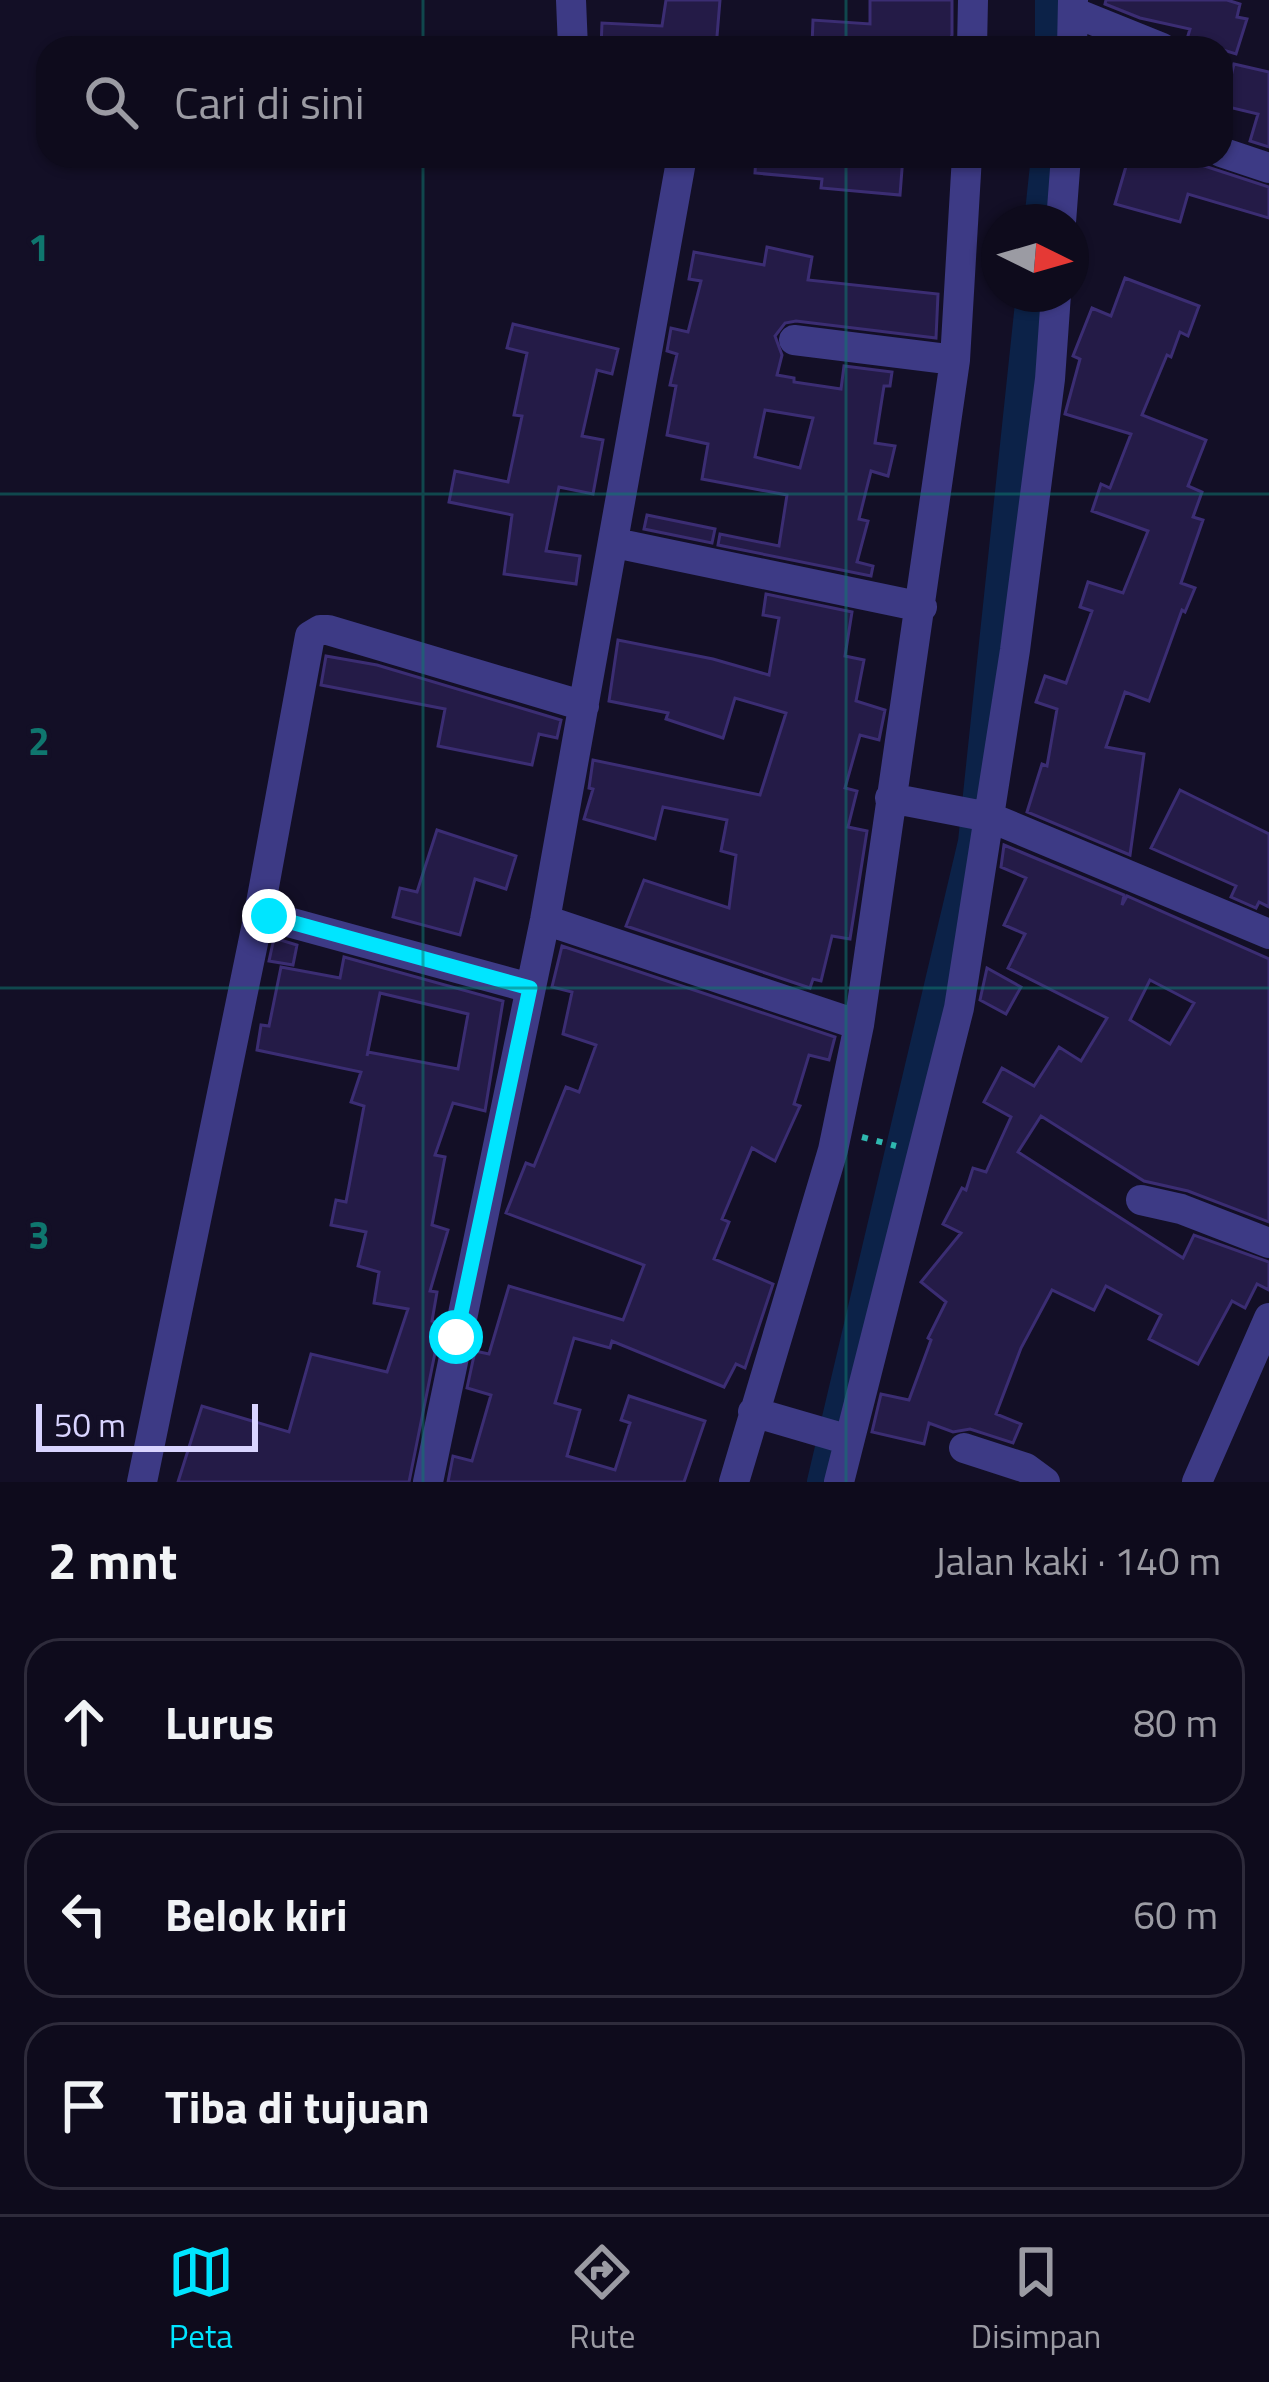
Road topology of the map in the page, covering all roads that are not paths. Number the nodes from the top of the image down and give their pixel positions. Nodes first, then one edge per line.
1 (572, 0) edge
2 (973, 0) edge
3 (1073, 6) edge
4 (573, 36) edge
5 (972, 36) edge
6 (1072, 36) edge
7 (1137, 36) edge
8 (1233, 156) edge
9 (680, 168) edge
10 (966, 168) edge
11 (1065, 168) edge
12 (1269, 168) edge
13 (1062, 204) edge
14 (1055, 312) edge
15 (794, 340) dead end
16 (955, 359) junction
17 (615, 543) junction
18 (922, 607) junction
19 (584, 706) junction
20 (905, 801) junction
21 (984, 816) junction
22 (259, 914) junction
23 (545, 920) junction
24 (1269, 934) edge
25 (530, 988) junction
26 (859, 1025) junction
27 (1141, 1200) dead end
28 (1269, 1243) edge
29 (1269, 1318) edge
30 (767, 1416) junction
31 (844, 1439) junction
32 (964, 1448) dead end
33 (1206, 1479) edge
34 (142, 1482) edge
35 (428, 1482) edge
36 (734, 1482) edge
37 (839, 1482) edge
38 (1045, 1482) edge

1 - 4 street
2 - 5 street
3 - 6 street
3 - 7 street
8 - 12 street
9 - 17 street
10 - 16 street
11 - 13 street
14 - 21 street
15 - 16 street
16 - 18 street
17 - 18 street
17 - 19 street
18 - 20 street
19 - 22 street
19 - 23 street
20 - 21 street
20 - 26 street
21 - 24 street
21 - 31 street
22 - 25 street
22 - 34 street
23 - 25 street
23 - 26 street
25 - 35 street
26 - 30 street
27 - 28 street
29 - 33 street
30 - 31 street
30 - 36 street
31 - 37 street
32 - 38 street

